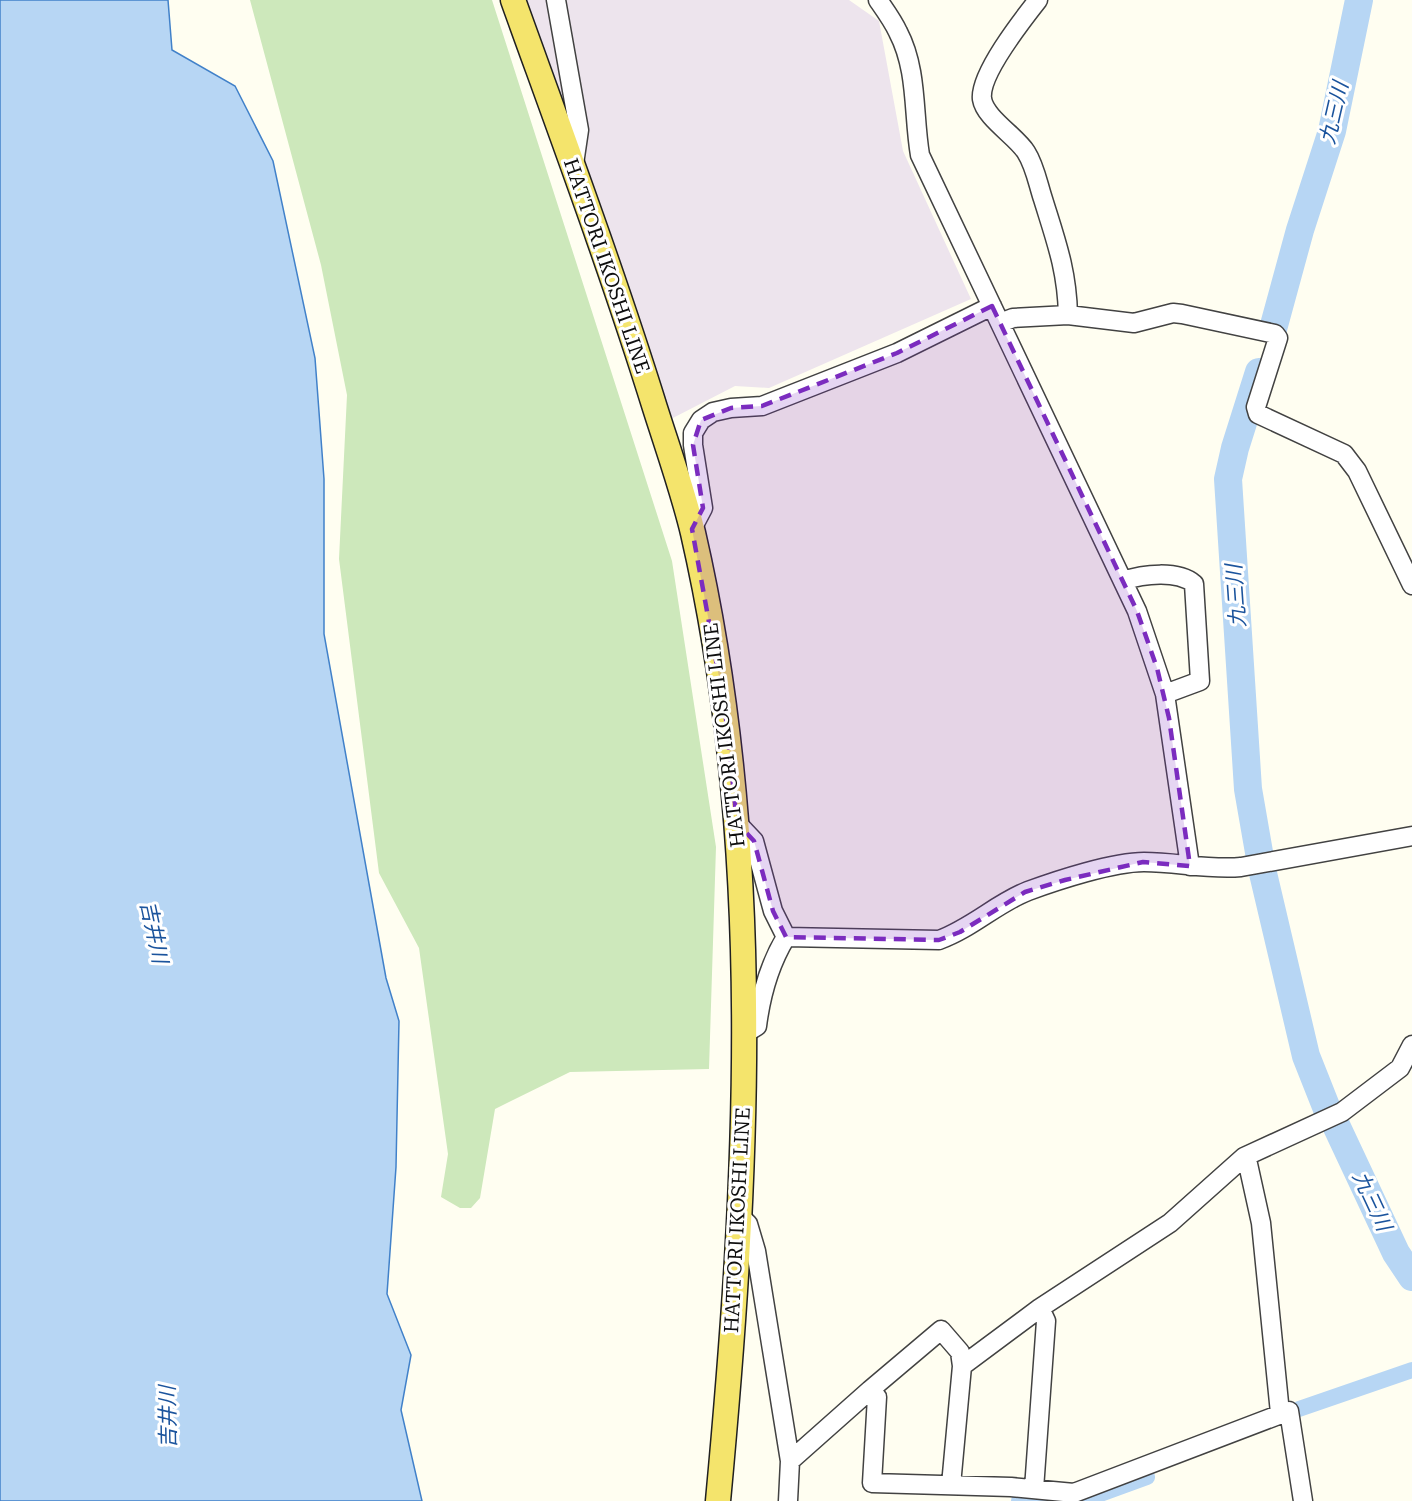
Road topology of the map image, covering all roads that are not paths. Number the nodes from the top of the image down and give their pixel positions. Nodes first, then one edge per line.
1 (513, 0) edge
2 (556, 0) edge
3 (878, 0) edge
4 (1038, 0) edge
5 (574, 169) junction
6 (992, 306) junction
7 (1068, 315) junction
8 (1000, 323) junction
9 (692, 529) junction
10 (1124, 581) junction
11 (1412, 585) edge
12 (1165, 694) junction
13 (737, 823) junction
14 (1412, 836) edge
15 (1190, 866) junction
16 (786, 937) junction
17 (744, 1034) junction
18 (1412, 1045) edge
19 (1244, 1157) junction
20 (740, 1216) junction
21 (1040, 1308) junction
22 (962, 1366) junction
23 (870, 1390) junction
24 (1280, 1413) junction
25 (790, 1461) junction
26 (951, 1485) junction
27 (1034, 1489) junction
28 (1011, 1494) edge
29 (718, 1501) edge
30 (788, 1501) edge
31 (1303, 1501) edge

1 - 5 main road, HATTORI IKOSHI LINE
2 - 5 street
3 - 6 street
4 - 7 street
5 - 9 main road, HATTORI IKOSHI LINE
6 - 8 street
6 - 9 street
7 - 8 street
7 - 11 street
8 - 10 street
9 - 13 main road, HATTORI IKOSHI LINE
10 - 12 street
10 - 12 street
12 - 15 street
13 - 16 street
13 - 17 main road, HATTORI IKOSHI LINE
14 - 15 street
15 - 16 street
16 - 17 street
17 - 20 main road, HATTORI IKOSHI LINE
18 - 19 street
19 - 21 street
19 - 24 street
20 - 25 street
20 - 29 main road, HATTORI IKOSHI LINE
21 - 22 street
21 - 27 street
22 - 23 street
22 - 26 street
23 - 25 street
23 - 26 street
24 - 27 street
24 - 31 street
25 - 30 street
26 - 28 street
27 - 28 street

